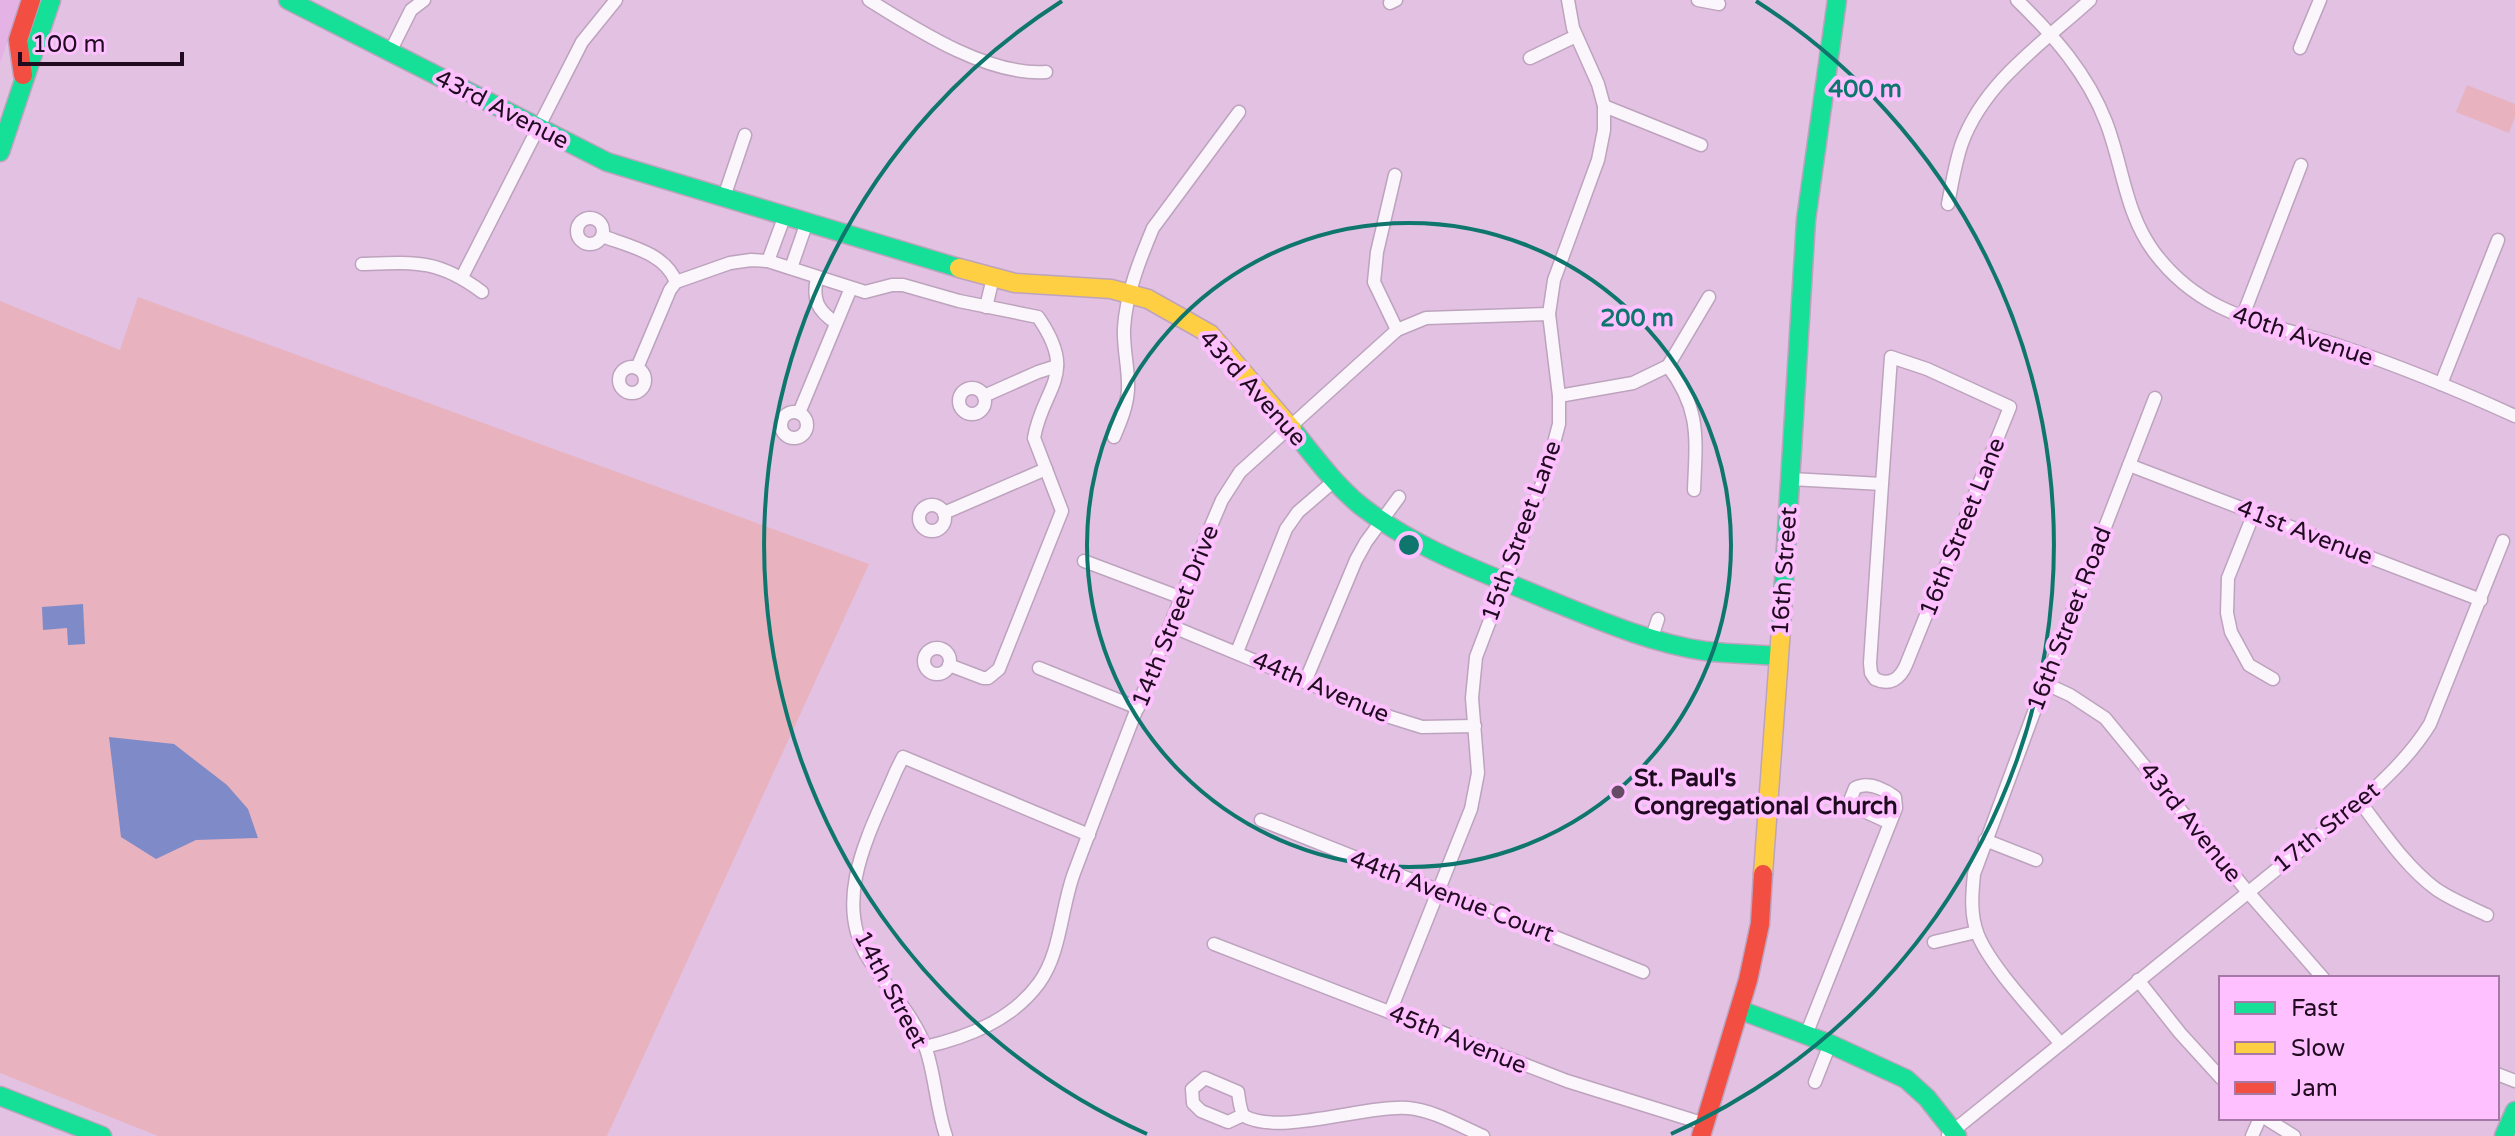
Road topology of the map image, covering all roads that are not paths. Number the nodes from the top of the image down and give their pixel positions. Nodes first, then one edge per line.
1 (31, 0) edge
2 (51, 0) edge
3 (288, 0) edge
4 (424, 0) edge
5 (616, 0) edge
6 (869, 0) edge
7 (1568, 0) edge
8 (1698, 0) edge
9 (1837, 0) edge
10 (2017, 0) edge
11 (2090, 0) edge
12 (2320, 0) edge
13 (1719, 4) dead end
14 (2052, 34) junction
15 (1576, 36) junction
16 (2300, 48) dead end
17 (390, 52) junction
18 (1530, 58) dead end
19 (1046, 72) dead end
20 (24, 83) junction
21 (1604, 106) junction
22 (1239, 112) dead end
23 (538, 127) junction
24 (745, 135) dead end
25 (1701, 145) dead end
26 (0, 152) edge
27 (2301, 165) dead end
28 (1395, 175) dead end
29 (724, 197) junction
30 (1948, 204) dead end
31 (785, 215) junction
32 (807, 222) junction
33 (602, 236) dead end
34 (2498, 240) dead end
35 (768, 261) junction
36 (362, 264) dead end
37 (791, 268) junction
38 (462, 277) junction
39 (817, 278) junction
40 (993, 278) junction
41 (676, 282) junction
42 (1015, 283) junction
43 (851, 288) junction
44 (482, 292) dead end
45 (1130, 294) junction
46 (1709, 297) dead end
47 (986, 307) junction
48 (1010, 310) junction
49 (1549, 314) junction
50 (2242, 318) junction
51 (836, 323) junction
52 (1397, 330) junction
53 (1057, 366) junction
54 (1668, 366) junction
55 (637, 368) dead end
56 (2441, 384) junction
57 (984, 396) dead end
58 (1559, 396) junction
59 (2155, 398) dead end
60 (799, 413) dead end
61 (2515, 416) edge
62 (1289, 425) junction
63 (1114, 437) dead end
64 (2129, 465) junction
65 (1046, 469) junction
66 (1791, 479) junction
67 (1334, 481) junction
68 (1882, 484) junction
69 (1694, 490) dead end
70 (1399, 497) dead end
71 (944, 513) dead end
72 (2254, 513) junction
73 (1381, 522) junction
74 (2503, 541) dead end
75 (1084, 561) dead end
76 (1504, 581) junction
77 (1182, 598) junction
78 (2481, 600) junction
79 (1171, 626) junction
80 (1237, 652) junction
81 (1778, 656) junction
82 (949, 665) dead end
83 (1039, 668) dead end
84 (2273, 679) dead end
85 (1305, 682) junction
86 (2044, 683) junction
87 (1138, 708) junction
88 (1475, 726) junction
89 (1880, 789) junction
90 (2360, 802) junction
91 (1869, 814) junction
92 (1261, 820) dead end
93 (1890, 823) junction
94 (1089, 835) junction
95 (1985, 840) junction
96 (2036, 860) dead end
97 (1437, 891) junction
98 (2247, 891) junction
99 (2487, 915) dead end
100 (1976, 932) junction
101 (1934, 942) dead end
102 (1214, 944) dead end
103 (1643, 972) dead end
104 (2321, 976) edge
105 (2138, 980) junction
106 (1740, 1010) junction
107 (1390, 1012) junction
108 (1806, 1035) junction
109 (2060, 1043) junction
110 (1830, 1044) junction
111 (925, 1047) junction
112 (2219, 1076) edge
113 (1815, 1082) dead end
114 (0, 1096) edge
115 (2515, 1111) edge
116 (1243, 1115) dead end
117 (2266, 1120) edge
118 (1703, 1130) edge
119 (1316, 1133) dead end
120 (1952, 1134) edge
121 (102, 1136) edge
122 (946, 1136) edge
123 (1300, 1136) edge
124 (1483, 1136) edge
125 (2294, 1136) edge
126 (2504, 1136) edge

1 - 20 street
2 - 20 street
3 - 17 street, 43rd Avenue
4 - 17 street
5 - 23 street
6 - 19 street
7 - 15 street, 15th Street Lane
8 - 13 street
9 - 66 street, 16th Street
10 - 14 street, 40th Avenue
11 - 14 street
12 - 16 street
14 - 30 street
14 - 50 street, 40th Avenue
15 - 18 street
15 - 21 street, 15th Street Lane
17 - 23 street, 43rd Avenue
20 - 26 street
21 - 25 street
21 - 49 street, 15th Street Lane
22 - 45 street
23 - 29 street, 43rd Avenue
23 - 38 street
24 - 29 street
27 - 50 street
28 - 52 street
29 - 31 street, 43rd Avenue
31 - 32 street, 43rd Avenue
31 - 35 street
32 - 37 street
32 - 40 street, 43rd Avenue
33 - 41 street
34 - 56 street
35 - 37 street
35 - 41 street
36 - 38 street
37 - 39 street
38 - 44 street
39 - 43 street
39 - 51 street
40 - 42 street, 43rd Avenue
40 - 47 street
41 - 55 street
42 - 45 street, 43rd Avenue
42 - 48 street
43 - 47 street
43 - 51 street
45 - 62 street, 43rd Avenue
45 - 63 street
46 - 54 street
47 - 48 street
48 - 53 street
49 - 52 street, 14th Street Drive
49 - 58 street, 15th Street Lane
50 - 56 street, 40th Avenue
51 - 60 street
52 - 62 street, 14th Street Drive
53 - 57 street
53 - 65 street
54 - 58 street
54 - 69 street
56 - 61 street, 40th Avenue
58 - 76 street, 15th Street Lane
59 - 64 street, 16th Street Road
62 - 67 street, 43rd Avenue
62 - 77 street, 14th Street Drive
64 - 72 street, 41st Avenue
64 - 86 street, 16th Street Road
65 - 71 street
65 - 82 street
66 - 68 street
66 - 81 street, 16th Street
67 - 73 street, 43rd Avenue
67 - 80 street
68 - 68 street, 16th Street Lane
70 - 73 street
72 - 78 street, 41st Avenue
72 - 84 street
73 - 76 street, 43rd Avenue
73 - 85 street
74 - 78 street, 17th Street
75 - 77 street
76 - 81 street, 43rd Avenue
76 - 88 street, 15th Street Lane
77 - 79 street, 14th Street Drive
78 - 90 street, 17th Street
79 - 80 street, 44th Avenue
79 - 87 street, 14th Street Drive
80 - 85 street, 44th Avenue
81 - 106 street, 16th Street
83 - 87 street
85 - 88 street, 44th Avenue
86 - 95 street, 16th Street Road
86 - 98 street, 43rd Avenue
87 - 94 street, 14th Street Drive
88 - 97 street, 15th Street Lane
89 - 91 street
89 - 91 street
89 - 93 street
90 - 98 street, 17th Street
90 - 99 street
91 - 93 street
92 - 97 street, 44th Avenue Court
93 - 108 street
94 - 111 street, 14th Street Drive
94 - 111 street, 14th Street
95 - 96 street
95 - 100 street, 16th Street Road
97 - 103 street, 44th Avenue Court
97 - 107 street, 15th Street Lane
98 - 104 street, 43rd Avenue
98 - 105 street, 17th Street
100 - 101 street
100 - 109 street, 16th Street Road
102 - 107 street, 45th Avenue
105 - 109 street, 17th Street
105 - 112 street
106 - 108 street
106 - 118 street, 16th Street
107 - 118 street, 45th Avenue
108 - 110 street
109 - 120 street, 17th Street
110 - 113 street
110 - 120 street
111 - 122 street, 14th Street
114 - 121 street
115 - 126 street
116 - 123 street
117 - 125 street
119 - 124 street

